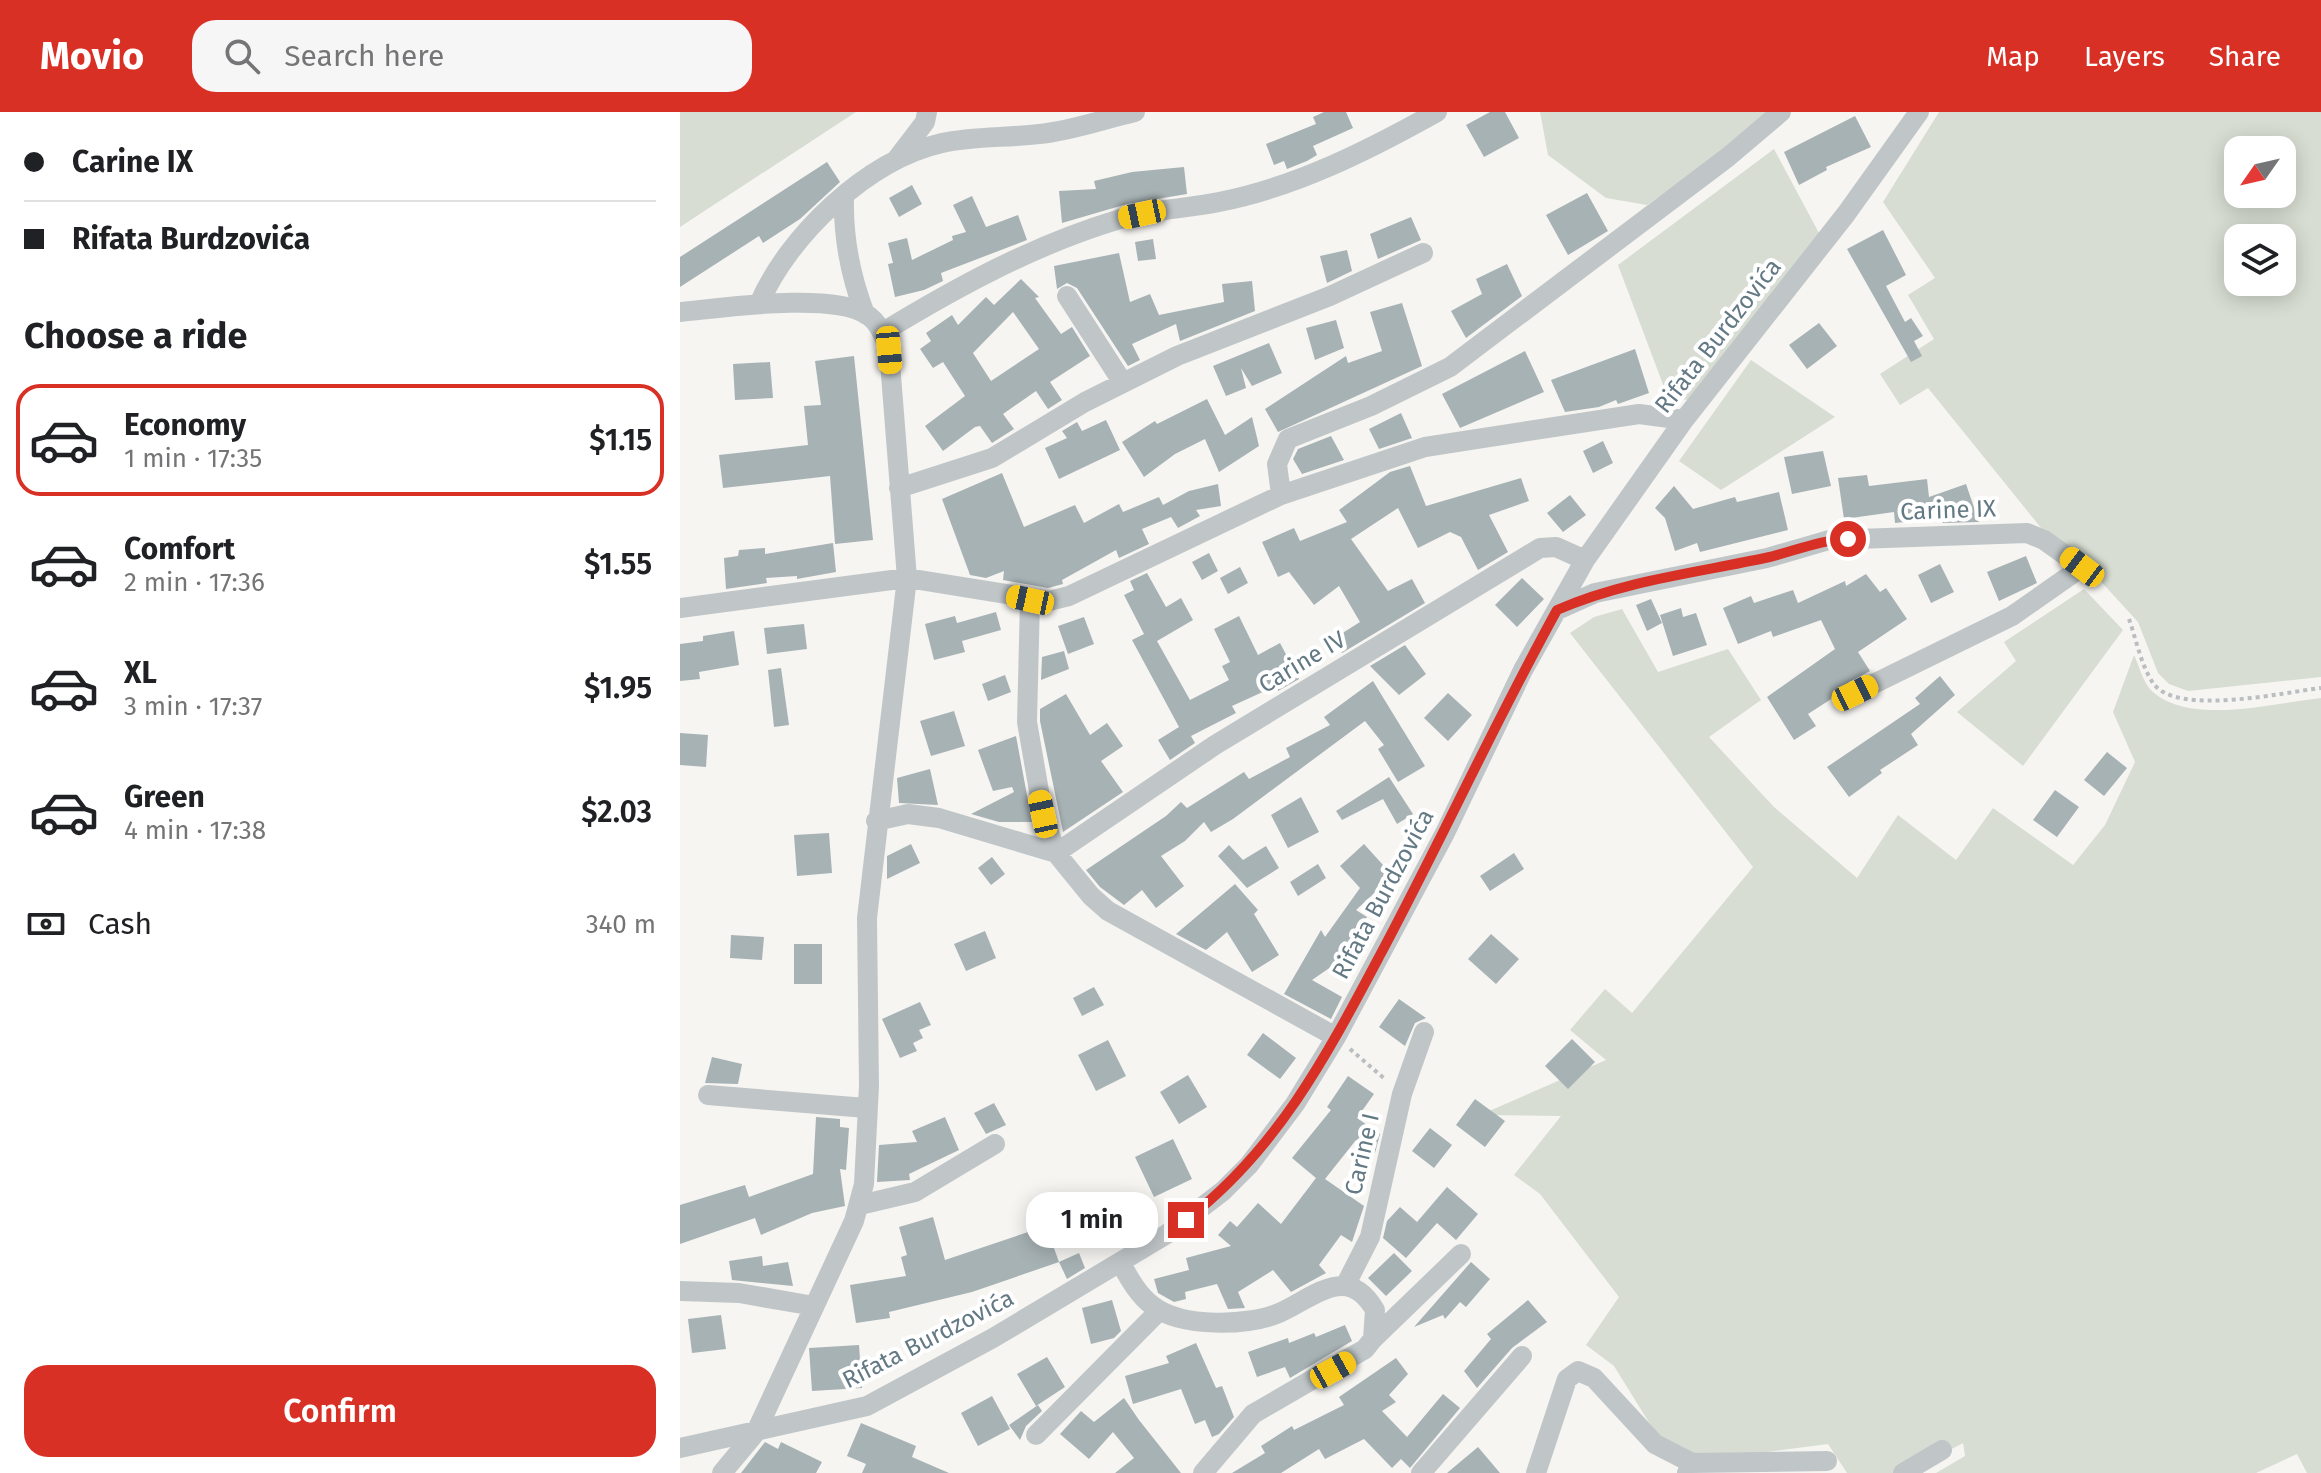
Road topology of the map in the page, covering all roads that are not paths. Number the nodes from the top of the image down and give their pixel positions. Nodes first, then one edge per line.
1 (927, 112) edge
2 (1135, 112) edge
3 (1437, 112) edge
4 (1781, 112) edge
5 (1919, 112) edge
6 (1097, 116) edge
7 (896, 160) junction
8 (844, 198) junction
9 (1423, 253) dead end
10 (1067, 296) dead end
11 (759, 304) junction
12 (680, 312) edge
13 (865, 314) junction
14 (883, 332) junction
15 (1123, 383) junction
16 (1684, 420) junction
17 (899, 488) junction
18 (1281, 495) junction
19 (1585, 560) junction
20 (907, 578) junction
21 (1030, 600) junction
22 (680, 608) edge
23 (1557, 610) junction
24 (1855, 693) dead end
25 (876, 821) junction
26 (1056, 853) junction
27 (1424, 1032) dead end
28 (1336, 1037) junction
29 (708, 1095) dead end
30 (866, 1108) junction
31 (995, 1144) dead end
32 (860, 1205) junction
33 (1461, 1254) dead end
34 (1120, 1262) junction
35 (1345, 1286) junction
36 (680, 1291) edge
37 (814, 1306) junction
38 (1159, 1311) junction
39 (1373, 1339) junction
40 (1522, 1356) dead end
41 (756, 1432) junction
42 (1036, 1435) dead end
43 (680, 1448) edge
44 (1942, 1450) dead end
45 (1827, 1461) dead end
46 (1689, 1468) edge
47 (722, 1473) edge
48 (1203, 1473) edge
49 (1421, 1473) edge
50 (1536, 1473) edge
51 (1903, 1473) edge

1 - 7 street
2 - 6 street
3 - 14 street
4 - 18 street
5 - 16 street, Rifata Burdzovića
6 - 7 street
7 - 8 street
8 - 11 street
8 - 13 street
9 - 15 street
10 - 15 street
11 - 12 street
11 - 13 street
13 - 14 street
14 - 17 street
15 - 17 street
16 - 18 street
16 - 19 street, Rifata Burdzovića
17 - 20 street
18 - 21 street
19 - 23 street, Rifata Burdzovića
19 - 26 street, Carine IV
20 - 21 street
20 - 22 street
20 - 25 street
21 - 26 street
23 - 24 street, Carine IX
23 - 28 street, Rifata Burdzovića
25 - 26 street
25 - 30 street
26 - 28 street
27 - 35 street, Carine I
28 - 34 street, Rifata Burdzovića
29 - 30 street
30 - 32 street
31 - 32 street
32 - 37 street
33 - 39 street
34 - 38 street
34 - 41 street, Rifata Burdzovića
35 - 38 street
35 - 39 street
36 - 37 street
37 - 41 street
38 - 42 street
39 - 48 street
40 - 49 street
41 - 43 street, Rifata Burdzovića
41 - 47 street
44 - 51 street
45 - 46 street
46 - 50 street

